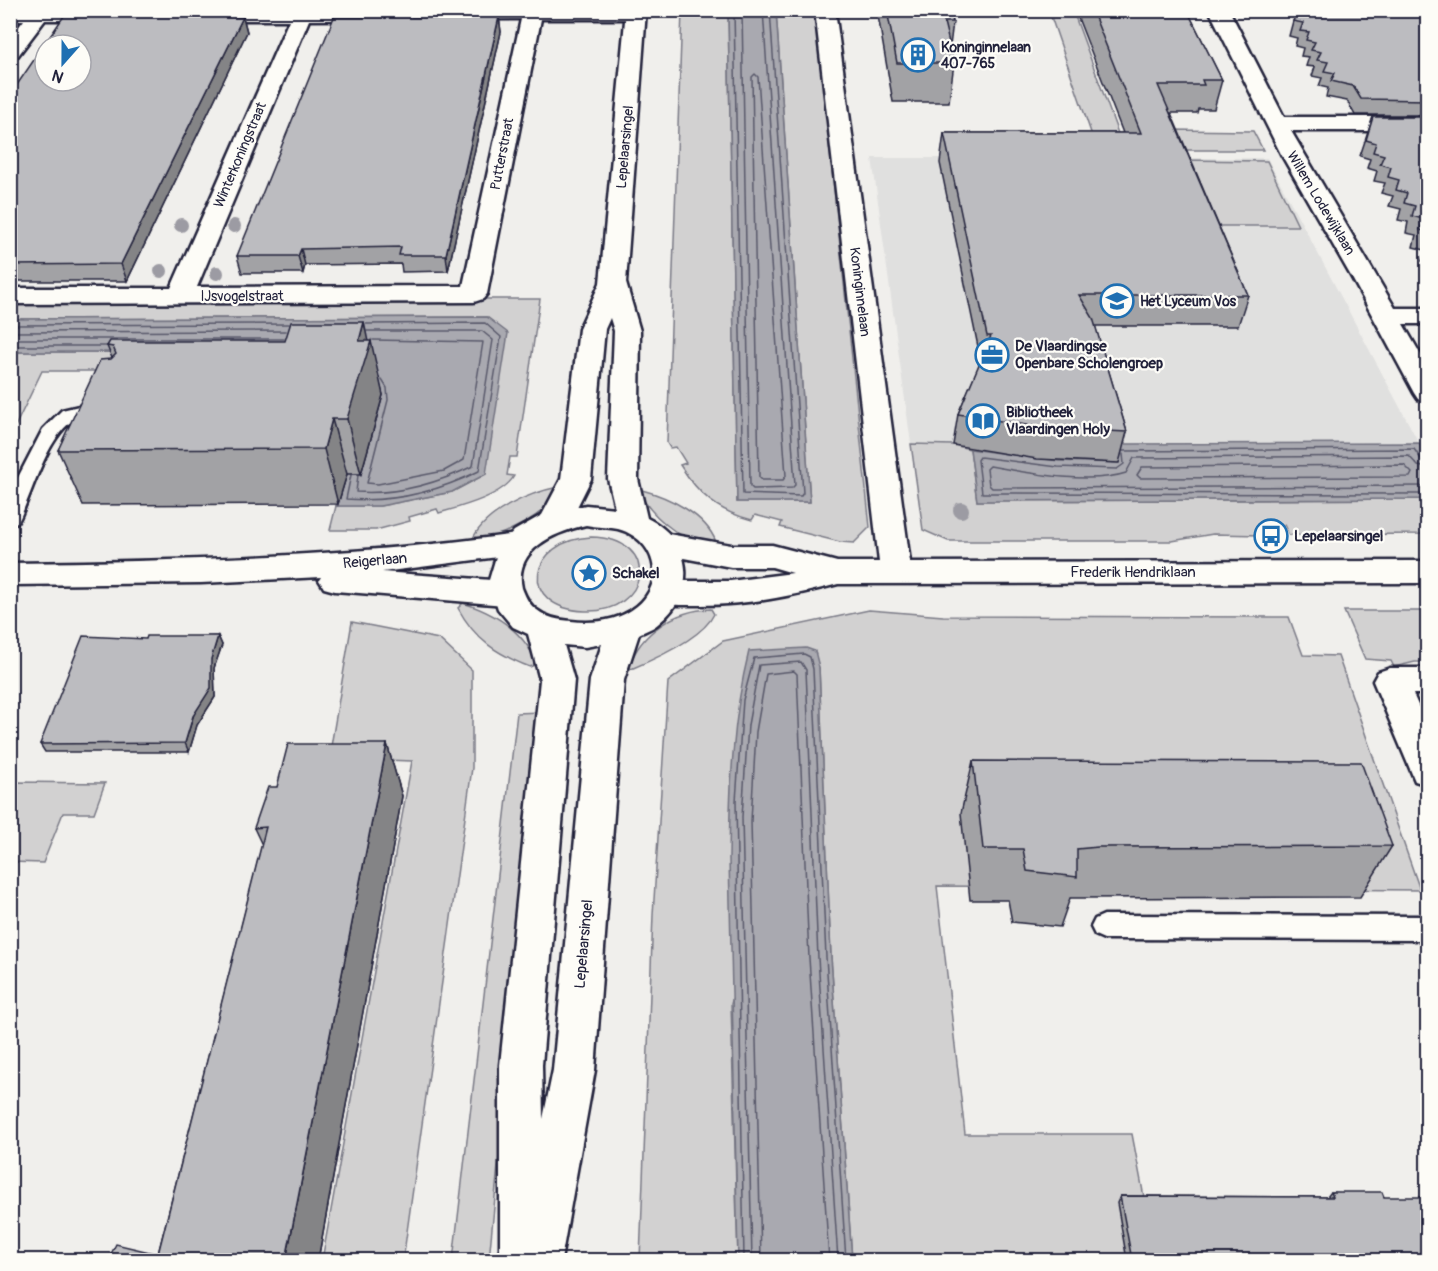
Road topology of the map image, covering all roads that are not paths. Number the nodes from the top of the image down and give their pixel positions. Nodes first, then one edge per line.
1 (825, 10) edge
2 (1219, 10) edge
3 (211, 12) edge
4 (636, 12) edge
5 (10, 14) edge
6 (39, 14) junction
7 (532, 14) junction
8 (301, 15) junction
9 (10, 53) edge
10 (1276, 124) junction
11 (1428, 124) edge
12 (613, 283) junction
13 (474, 294) joint
14 (10, 296) edge
15 (180, 296) junction
16 (1387, 316) junction
17 (1428, 316) edge
18 (1428, 393) edge
19 (125, 407) edge
20 (10, 518) edge
21 (554, 521) junction
22 (633, 522) junction
23 (663, 544) junction
24 (517, 545) junction
25 (232, 572) junction
26 (1428, 572) edge
27 (838, 573) junction
28 (896, 573) junction
29 (12, 577) edge
30 (505, 592) junction
31 (667, 593) junction
32 (542, 627) junction
33 (625, 627) junction
34 (1428, 681) edge
35 (1428, 771) edge
36 (1104, 927) dead end
37 (1428, 928) edge
38 (523, 1260) edge
39 (538, 1260) edge

1 - 28 street, Koninginnelaan
2 - 10 street, Willem Lodewijklaan
3 - 6 street
3 - 8 street
4 - 7 street
4 - 12 street, Lepelaarsingel
5 - 6 street
6 - 9 street
7 - 8 street
7 - 13 street, Putterstraat
8 - 15 street, Winterkoningstraat
10 - 11 street
10 - 16 street, Willem Lodewijklaan
12 - 21 street, Lepelaarsingel
12 - 22 street, Lepelaarsingel
13 - 15 street, IJsvogelstraat
14 - 15 street, IJsvogelstraat
16 - 17 street
16 - 18 street, Willem Lodewijklaan
19 - 20 lane
21 - 22 street
21 - 24 street
22 - 23 street
23 - 27 street, Frederik Hendriklaan
23 - 31 street
24 - 25 street, Reigerlaan
24 - 30 street
25 - 29 street, Reigerlaan
25 - 30 street, Reigerlaan
26 - 28 street, Frederik Hendriklaan
27 - 28 street, Frederik Hendriklaan
27 - 31 street, Frederik Hendriklaan
30 - 32 street
31 - 33 street
32 - 33 street
32 - 38 street
33 - 39 street, Lepelaarsingel
34 - 35 street
36 - 37 lane

